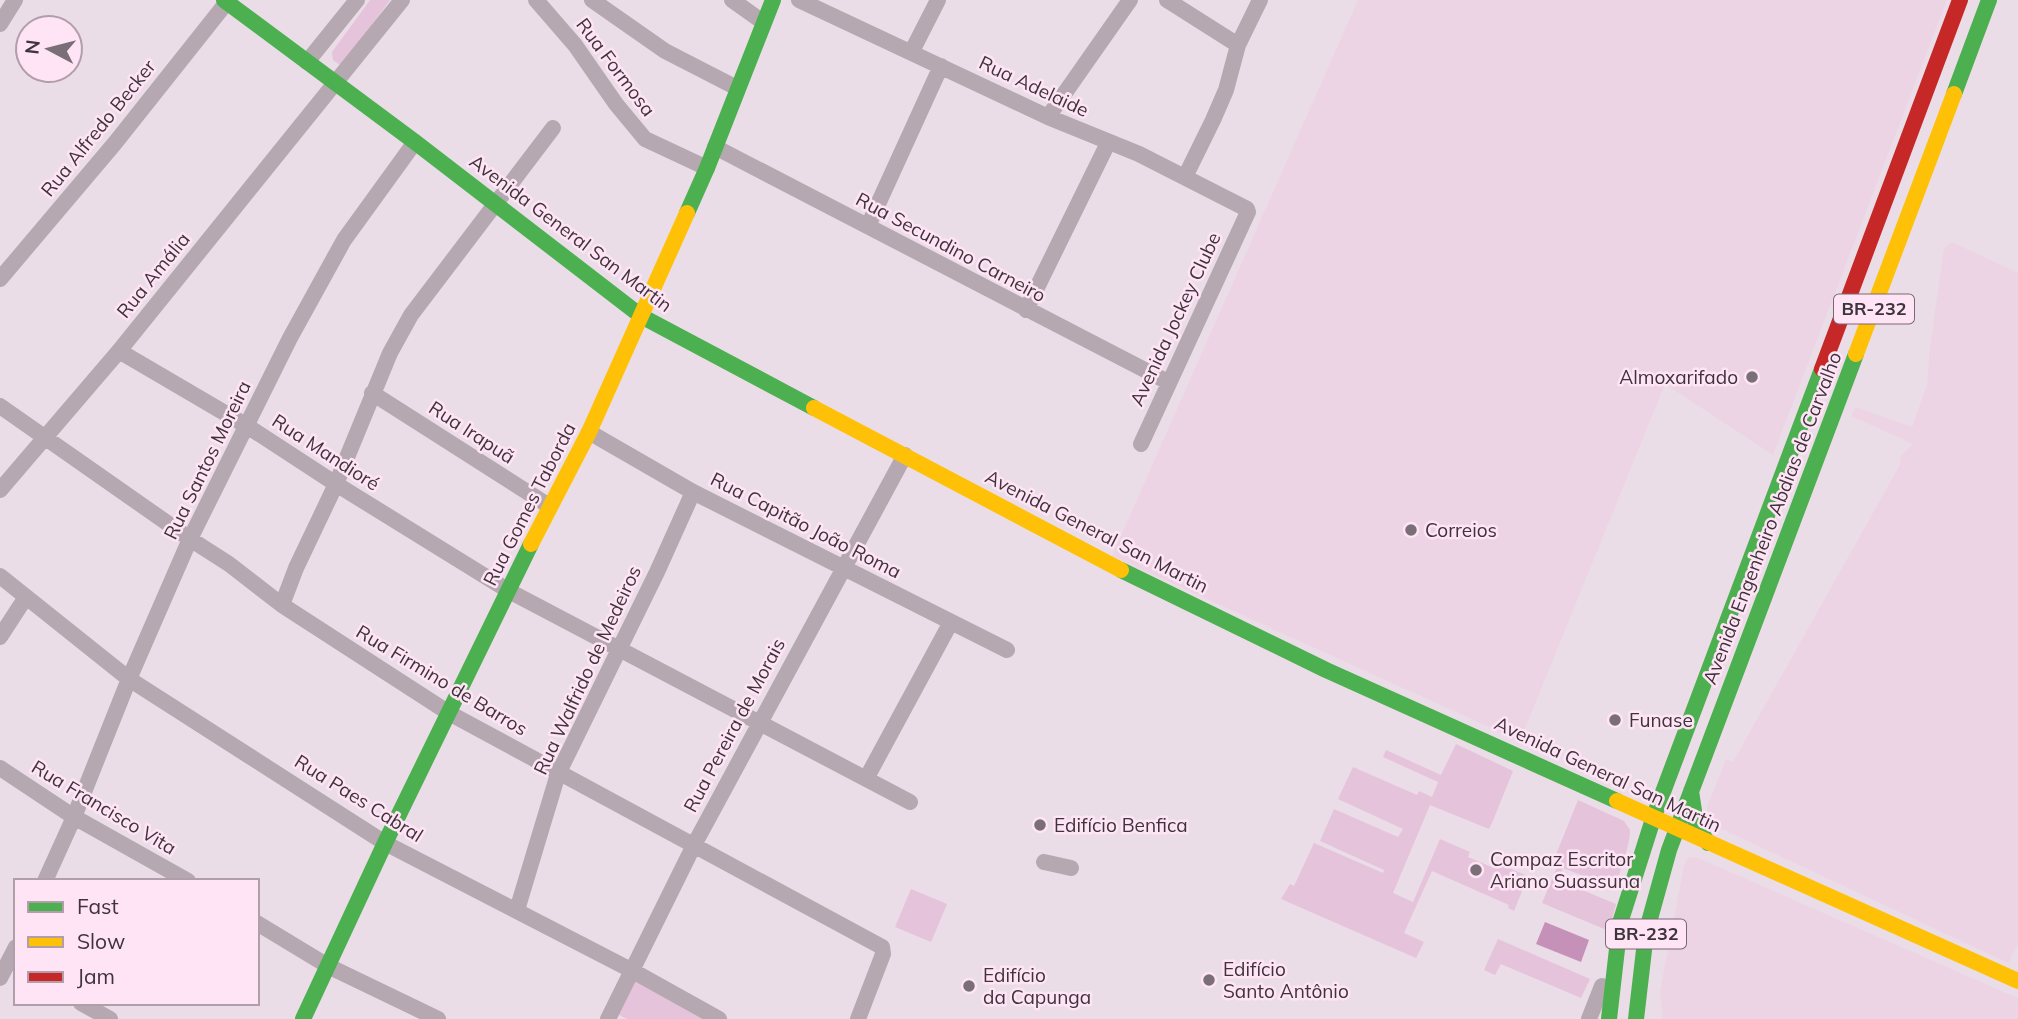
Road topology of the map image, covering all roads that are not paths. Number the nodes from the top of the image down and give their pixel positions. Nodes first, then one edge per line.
1 (15, 0) edge
2 (357, 0) edge
3 (402, 0) edge
4 (536, 0) edge
5 (592, 0) edge
6 (732, 0) edge
7 (773, 0) edge
8 (799, 0) edge
9 (938, 0) edge
10 (1130, 0) edge
11 (1167, 0) edge
12 (1260, 0) edge
13 (1960, 0) edge
14 (1989, 0) edge
15 (225, 1) edge
16 (763, 22) junction
17 (0, 23) edge
18 (1238, 45) junction
19 (912, 51) junction
20 (307, 62) junction
21 (941, 66) junction
22 (336, 83) junction
23 (737, 88) junction
24 (1048, 117) junction
25 (553, 128) dead end
26 (415, 142) junction
27 (1108, 143) junction
28 (715, 147) junction
29 (707, 168) junction
30 (1185, 177) junction
31 (495, 203) junction
32 (1248, 212) joint
33 (867, 226) junction
34 (0, 279) edge
35 (1026, 310) junction
36 (641, 316) junction
37 (119, 351) junction
38 (1168, 382) junction
39 (372, 393) junction
40 (0, 406) edge
41 (247, 426) junction
42 (589, 432) junction
43 (45, 439) junction
44 (1141, 444) dead end
45 (905, 454) junction
46 (336, 484) junction
47 (0, 490) edge
48 (693, 492) junction
49 (549, 506) junction
50 (190, 539) junction
51 (843, 567) junction
52 (1746, 568) junction
53 (0, 576) edge
54 (509, 591) junction
55 (26, 597) junction
56 (282, 605) junction
57 (1756, 617) junction
58 (951, 622) junction
59 (0, 637) edge
60 (1007, 650) dead end
61 (619, 651) junction
62 (129, 679) junction
63 (449, 713) junction
64 (759, 722) junction
65 (0, 768) edge
66 (558, 774) junction
67 (866, 779) junction
68 (1665, 786) junction
69 (1691, 788) junction
70 (910, 803) dead end
71 (1637, 809) junction
72 (1654, 816) junction
73 (74, 817) junction
74 (1695, 820) junction
75 (1677, 827) junction
76 (1639, 835) junction
77 (385, 843) junction
78 (1708, 843) junction
79 (694, 845) junction
80 (1642, 853) junction
81 (1044, 862) dead end
82 (1665, 864) junction
83 (1071, 868) dead end
84 (46, 879) edge
85 (184, 879) edge
86 (1626, 904) junction
87 (517, 910) junction
88 (1620, 923) junction
89 (259, 924) edge
90 (14, 953) edge
91 (328, 966) junction
92 (8, 970) edge
93 (631, 970) junction
94 (2018, 981) edge
95 (1612, 994) junction
96 (85, 1005) edge
97 (1593, 1012) edge
98 (1636, 1012) edge
99 (110, 1019) edge
100 (303, 1019) edge
101 (438, 1019) edge
102 (608, 1019) edge
103 (719, 1019) edge
104 (858, 1019) edge
105 (1609, 1019) edge

1 - 17 street
2 - 20 street
3 - 22 street, Rua Amália
4 - 29 street, Rua Formosa
5 - 23 street
6 - 16 street
7 - 16 main road, Rua Gomes Taborda
8 - 19 street, Rua Adelaide
9 - 19 street
10 - 24 street
11 - 18 street
12 - 18 street
13 - 52 main road, Avenida Engenheiro Abdias de Carvalho / BR-232
14 - 57 main road, Avenida Engenheiro Abdias de Carvalho / BR-232
15 - 20 main road, Avenida General San Martin
15 - 34 street, Rua Alfredo Becker
16 - 23 main road, Rua Gomes Taborda
18 - 30 street
19 - 21 street, Rua Adelaide
20 - 22 main road, Avenida General San Martin
21 - 24 street, Rua Adelaide
21 - 33 street
22 - 26 main road, Avenida General San Martin
22 - 37 street, Rua Amália
23 - 28 main road, Rua Gomes Taborda
24 - 27 street, Rua Adelaide
25 - 31 street
26 - 31 main road, Avenida General San Martin
26 - 41 street, Rua Santos Moreira
27 - 30 street, Rua Adelaide
27 - 35 street
28 - 29 main road, Rua Gomes Taborda
28 - 33 street, Rua Secundino Carneiro
29 - 36 main road, Rua Gomes Taborda
30 - 32 street, Rua Adelaide
31 - 36 main road, Avenida General San Martin
31 - 39 street
32 - 38 street, Avenida Jockey Clube
33 - 35 street, Rua Secundino Carneiro
35 - 38 street, Rua Secundino Carneiro
36 - 42 main road, Rua Gomes Taborda
36 - 45 main road, Avenida General San Martin
37 - 41 street, Rua Mandioré
37 - 43 street, Rua Amália
38 - 44 street, Avenida Jockey Clube
39 - 46 street
39 - 49 street, Rua Irapuã
40 - 43 street, Rua Firmino de Barros
41 - 46 street, Rua Mandioré
41 - 50 street, Rua Santos Moreira
42 - 48 street, Rua Capitão João Roma
42 - 49 main road, Rua Gomes Taborda
43 - 47 street, Rua Amália
43 - 50 street, Rua Firmino de Barros
45 - 51 street, Rua Pereira de Morais
45 - 71 main road, Avenida General San Martin
46 - 54 street, Rua Mandioré
46 - 56 street
48 - 51 street, Rua Capitão João Roma
48 - 61 street, Rua Walfrido de Medeiros
49 - 54 main road, Rua Gomes Taborda
50 - 56 street, Rua Firmino de Barros
50 - 62 street, Rua Santos Moreira
51 - 58 street, Rua Capitão João Roma
51 - 64 street, Rua Pereira de Morais
52 - 57 main road
52 - 68 main road, Avenida Engenheiro Abdias de Carvalho / BR-232
53 - 55 street, Rua Paes Cabral
54 - 61 street, Rua Mandioré
54 - 63 main road, Rua Gomes Taborda
55 - 59 street
55 - 62 street, Rua Paes Cabral
56 - 63 street, Rua Firmino de Barros
57 - 69 main road, Avenida Engenheiro Abdias de Carvalho / BR-232
57 - 74 main road
58 - 60 street, Rua Capitão João Roma
58 - 67 street
61 - 64 street, Rua Mandioré
61 - 66 street, Rua Walfrido de Medeiros
62 - 73 street, Rua Santos Moreira
62 - 77 street, Rua Paes Cabral
63 - 66 street, Rua Firmino de Barros
63 - 77 main road, Rua Gomes Taborda
64 - 67 street, Rua Mandioré
64 - 79 street, Rua Pereira de Morais
65 - 73 street, Rua Francisco Vita
66 - 79 street, Rua Firmino de Barros
66 - 87 street, Rua Walfrido de Medeiros
67 - 70 street, Rua Mandioré
68 - 71 main road
68 - 72 main road, Avenida Engenheiro Abdias de Carvalho / BR-232
69 - 74 main road
69 - 75 main road, Avenida Engenheiro Abdias de Carvalho / BR-232
71 - 72 main road, Avenida General San Martin
71 - 76 main road
72 - 75 main road, Avenida General San Martin
72 - 80 main road, Avenida Engenheiro Abdias de Carvalho / BR-232
73 - 84 street, Rua Santos Moreira
73 - 85 street, Rua Francisco Vita
74 - 78 main road
75 - 78 main road, Avenida General San Martin
75 - 82 main road, Avenida Engenheiro Abdias de Carvalho / BR-232
76 - 80 main road
76 - 86 main road
77 - 87 street, Rua Paes Cabral
77 - 91 main road, Rua Gomes Taborda
78 - 82 main road
78 - 94 main road, Avenida General San Martin
79 - 93 street, Rua Pereira de Morais
79 - 104 street, Rua Firmino de Barros
80 - 86 main road, Avenida Engenheiro Abdias de Carvalho / BR-232
81 - 83 street
82 - 98 main road, Avenida Engenheiro Abdias de Carvalho / BR-232
86 - 88 main road, Avenida Engenheiro Abdias de Carvalho / BR-232
86 - 98 main road
87 - 93 street, Rua Paes Cabral
88 - 95 main road, Avenida Engenheiro Abdias de Carvalho / BR-232
88 - 97 street
89 - 91 street
90 - 92 street
91 - 100 main road, Rua Gomes Taborda
91 - 101 street
93 - 102 street, Rua Pereira de Morais
93 - 103 street, Rua Paes Cabral
95 - 97 main road
95 - 98 main road
95 - 105 main road, Avenida Engenheiro Abdias de Carvalho / BR-232
96 - 99 street

